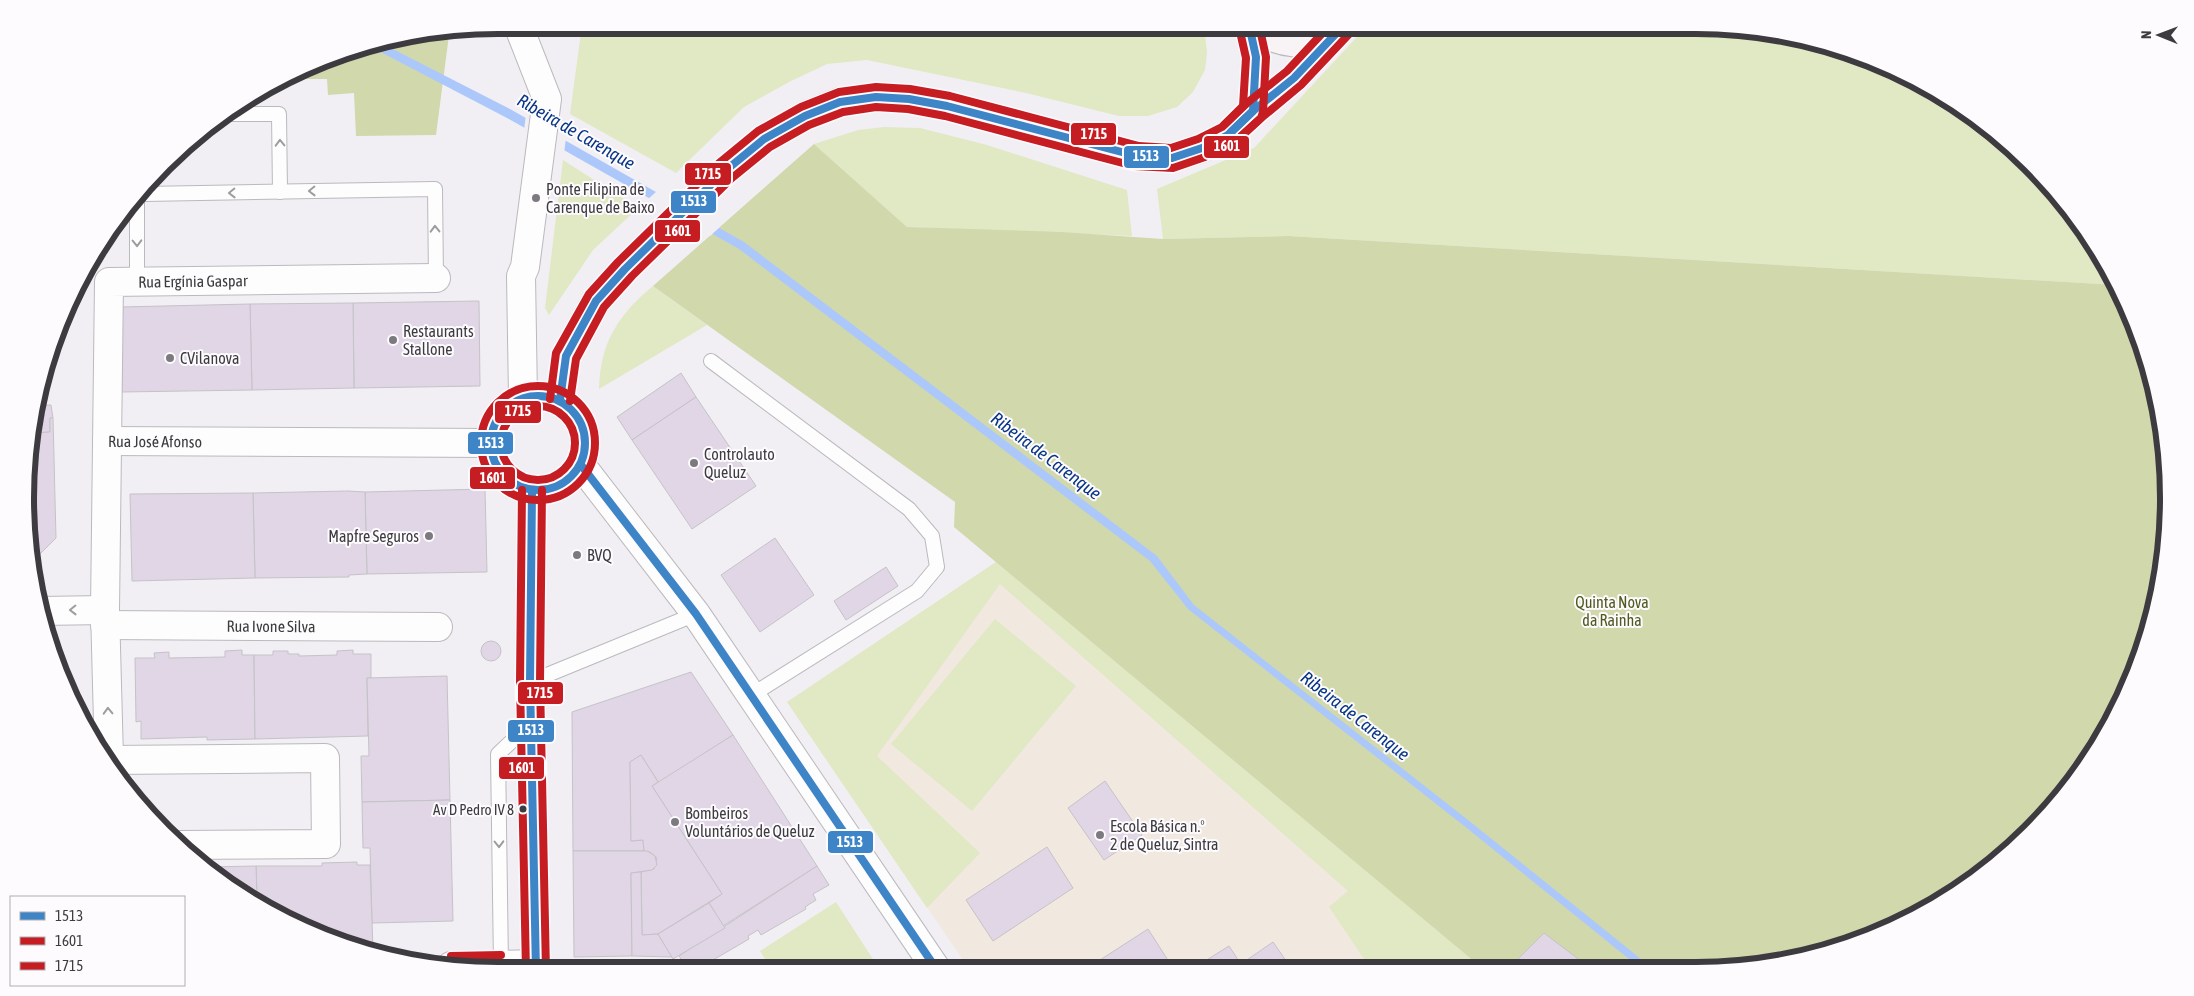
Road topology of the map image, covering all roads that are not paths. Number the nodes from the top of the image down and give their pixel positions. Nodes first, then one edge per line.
1 (521, 34) edge
2 (1252, 34) edge
3 (1263, 34) edge
4 (1330, 34) edge
5 (1335, 34) edge
6 (1252, 111) junction
7 (237, 114) edge
8 (280, 192) junction
9 (147, 194) edge
10 (137, 206) edge
11 (436, 278) joint
12 (138, 283) junction
13 (711, 361) dead end
14 (524, 398) junction
15 (560, 400) junction
16 (107, 441) junction
17 (491, 443) junction
18 (581, 465) junction
19 (532, 490) junction
20 (48, 612) edge
21 (696, 614) junction
22 (105, 617) junction
23 (438, 627) dead end
24 (530, 682) junction
25 (750, 696) junction
26 (532, 723) junction
27 (109, 751) edge
28 (115, 760) edge
29 (190, 845) edge
30 (501, 962) edge
31 (536, 962) edge
32 (932, 962) edge

1 - 14 street
2 - 6 street
3 - 4 street
5 - 6 street
6 - 15 street
8 -> 7 lane
8 -> 9 lane
11 -> 8 lane
10 -> 12 lane
11 - 12 street, Rua Ergínia Gaspar
12 - 16 street, Rua Ergínia Gaspar
13 - 25 lane
14 - 15 street
14 - 17 street
15 - 18 street
16 - 17 street, Rua José Afonso
16 - 22 street, Rua José Afonso
17 - 19 street
18 - 19 street
18 - 21 street
19 - 24 street
22 -> 20 street, Rua Ivone Silva
21 - 24 lane
21 - 25 street
22 - 23 street, Rua Ivone Silva
27 -> 22 street, Rua José Afonso
24 - 26 street
25 - 32 street
26 -> 30 lane
26 - 31 street
28 - 29 street

